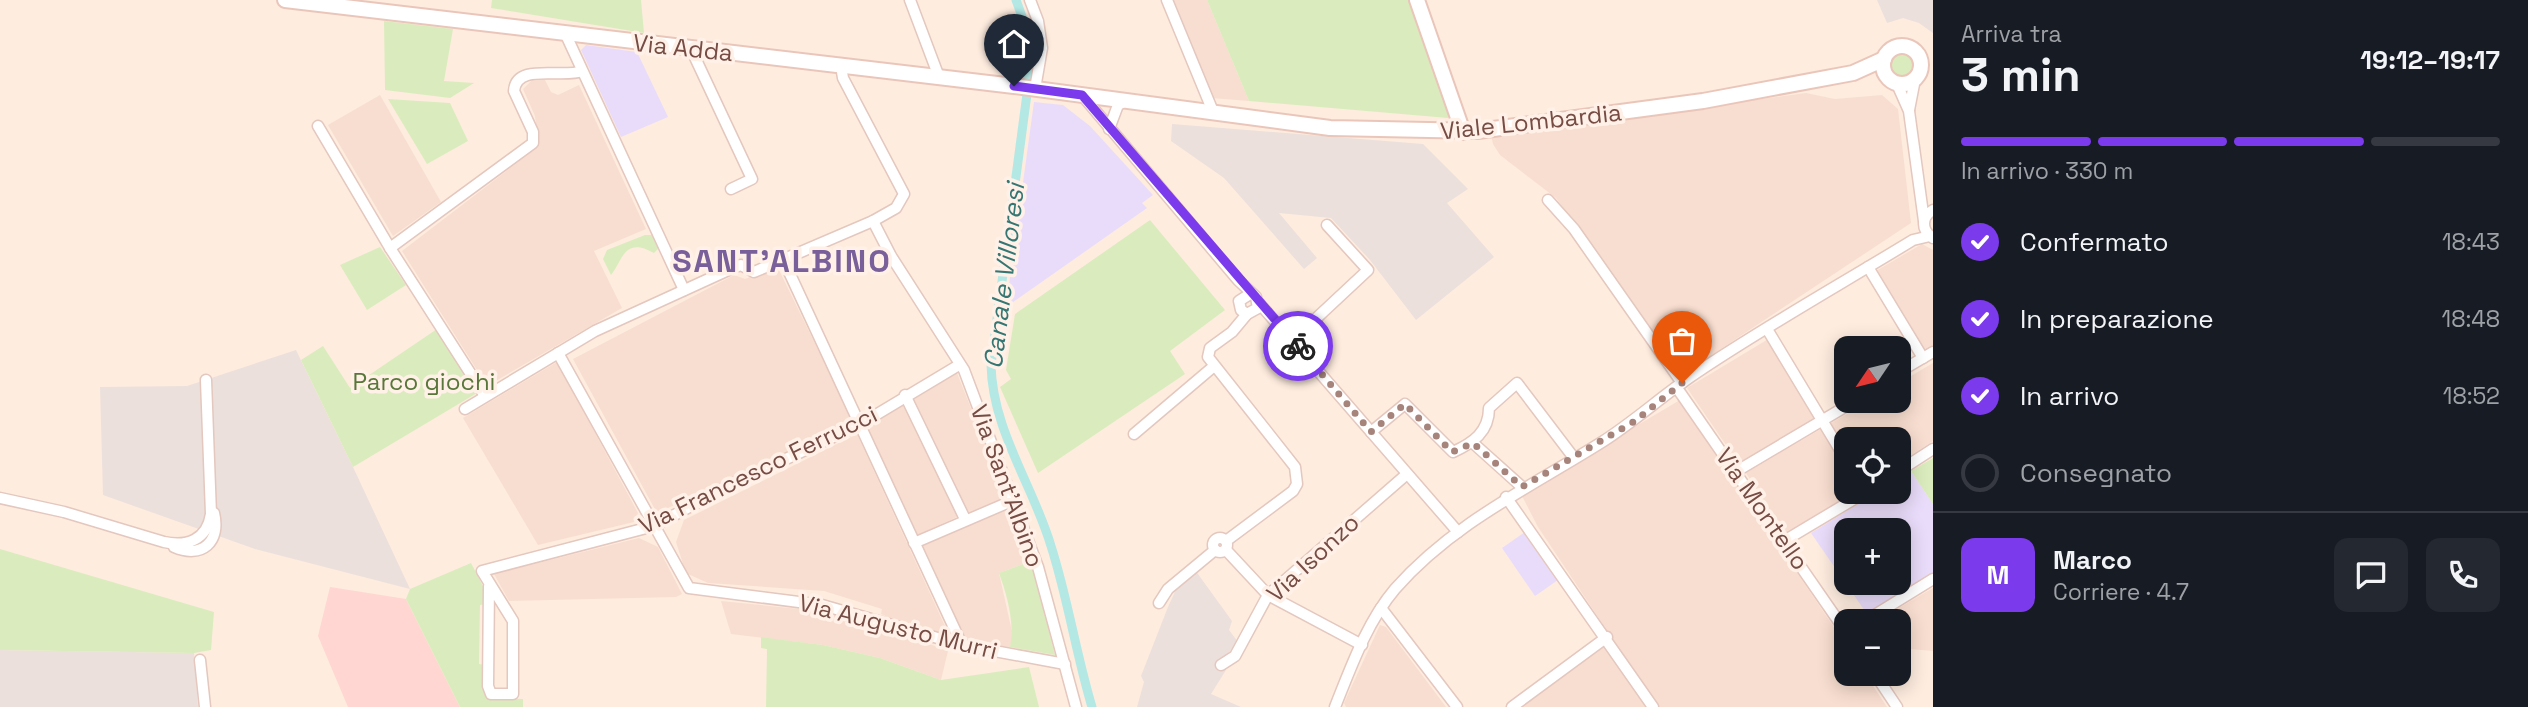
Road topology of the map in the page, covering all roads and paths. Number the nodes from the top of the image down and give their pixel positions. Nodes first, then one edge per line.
1 (285, 0) edge
2 (910, 0) edge
3 (1030, 0) edge
4 (1167, 0) edge
5 (1417, 0) edge
6 (393, 6) edge
7 (566, 35) junction
8 (691, 50) junction
9 (1926, 57) edge
10 (1885, 59) junction
11 (841, 66) junction
12 (582, 72) junction
13 (1853, 73) junction
14 (1923, 74) edge
15 (939, 77) junction
16 (1893, 81) junction
17 (1032, 89) junction
18 (1082, 95) junction
19 (1126, 101) junction
20 (1909, 111) junction
21 (1214, 114) junction
22 (318, 126) dead end
23 (1109, 129) junction
24 (1462, 132) junction
25 (1920, 186) junction
26 (731, 188) dead end
27 (1548, 200) dead end
28 (1933, 204) edge
29 (1933, 209) edge
30 (873, 221) junction
31 (1924, 223) junction
32 (1327, 225) dead end
33 (1932, 238) edge
34 (1913, 240) junction
35 (390, 248) junction
36 (783, 260) junction
37 (1868, 267) junction
38 (684, 290) junction
39 (1245, 296) junction
40 (1248, 312) junction
41 (1768, 329) junction
42 (1293, 341) junction
43 (1933, 352) edge
44 (558, 353) junction
45 (1923, 358) junction
46 (959, 365) junction
47 (1911, 365) edge
48 (1213, 367) junction
49 (206, 380) dead end
50 (1679, 385) junction
51 (905, 395) junction
52 (485, 396) junction
53 (465, 409) dead end
54 (1837, 413) edge
55 (1823, 422) junction
56 (859, 425) junction
57 (1371, 432) junction
58 (1135, 434) dead end
59 (1834, 440) edge
60 (1473, 443) junction
61 (1933, 449) edge
62 (1574, 458) junction
63 (1911, 463) edge
64 (1737, 471) junction
65 (1407, 474) junction
66 (1522, 487) junction
67 (1506, 497) junction
68 (0, 498) edge
69 (1014, 500) junction
70 (1846, 504) edge
71 (965, 519) junction
72 (654, 526) junction
73 (1458, 532) junction
74 (1784, 541) junction
75 (914, 543) junction
76 (1222, 547) junction
77 (1933, 579) edge
78 (489, 586) junction
79 (1268, 595) junction
80 (1159, 603) dead end
81 (1381, 608) junction
82 (1884, 609) edge
83 (1834, 614) edge
84 (1607, 637) junction
85 (962, 645) junction
86 (1362, 645) junction
87 (200, 660) dead end
88 (1065, 664) junction
89 (1222, 665) dead end
90 (1883, 686) edge
91 (1339, 704) edge
92 (205, 707) edge
93 (1076, 707) edge
94 (1457, 707) edge
95 (1512, 707) edge
96 (1653, 707) edge
97 (1897, 707) edge

1 - 6 main road, Via Adda
2 - 15 street
3 - 17 street
4 - 21 street
5 - 24 main road
6 - 7 main road, Via Adda
7 - 8 main road, Via Adda
7 - 12 street
8 - 11 main road, Via Adda
8 - 26 street
9 - 10 main road
9 - 14 main road
10 - 13 main road, Viale Lombardia
10 - 16 main road
11 - 15 main road, Via Adda
11 - 30 street
12 - 35 street
12 - 38 street
13 - 16 main road, Viale Lombardia
13 - 24 main road, Viale Lombardia
14 - 16 main road
14 - 20 street
15 - 17 main road, Via Adda
16 - 20 street
17 - 18 main road, Via Adda
18 - 19 main road, Viale Lombardia
18 - 23 street
19 - 21 main road, Viale Lombardia
19 - 23 street
20 - 25 street
21 - 24 main road, Viale Lombardia
22 - 35 street
23 - 39 street
25 - 28 street
25 - 31 street
27 - 50 street, Via Montello
29 - 31 street
30 - 36 street
30 - 46 street, Via Sant'Albino
31 - 33 street
31 - 34 street
32 - 42 street
33 - 34 street
34 - 37 street
35 - 52 street
36 - 38 street
36 - 56 street
37 - 41 street
37 - 45 street
38 - 44 street
39 - 40 street
39 - 40 street
40 - 42 street
40 - 48 street
41 - 50 street
41 - 55 street
42 - 57 street
43 - 45 street
44 - 52 street
44 - 72 street
45 - 47 street
46 - 51 street, Via Francesco Ferrucci
46 - 69 street, Via Sant'Albino
48 - 58 street
48 - 76 street
49 - 68 street
50 - 62 street
50 - 64 street, Via Montello
51 - 56 street, Via Francesco Ferrucci
51 - 71 street
52 - 53 street
54 - 55 street
55 - 59 street
55 - 64 street
56 - 72 street, Via Francesco Ferrucci
56 - 75 street
57 - 60 street
57 - 65 street
60 - 62 street
60 - 66 street
61 - 63 street
62 - 66 street
64 - 74 street, Via Montello
65 - 73 street
65 - 79 street, Via Isonzo
66 - 67 street
67 - 73 street
67 - 84 street
69 - 71 street
69 - 88 street, Via Sant'Albino
70 - 74 street
71 - 75 street
72 - 78 street, Via Francesco Ferrucci
72 - 85 street, Via Augusto Murri
73 - 81 street
74 - 83 street, Via Montello
75 - 85 street
76 - 79 street
76 - 80 street
77 - 82 street
78 - 78 street, Via Francesco Ferrucci
79 - 86 street
79 - 89 street, Via Isonzo
81 - 86 street
81 - 94 street
84 - 95 street
84 - 96 street
85 - 88 street, Via Augusto Murri
86 - 91 street
87 - 92 street
88 - 93 street, Via Sant'Albino
90 - 97 street

